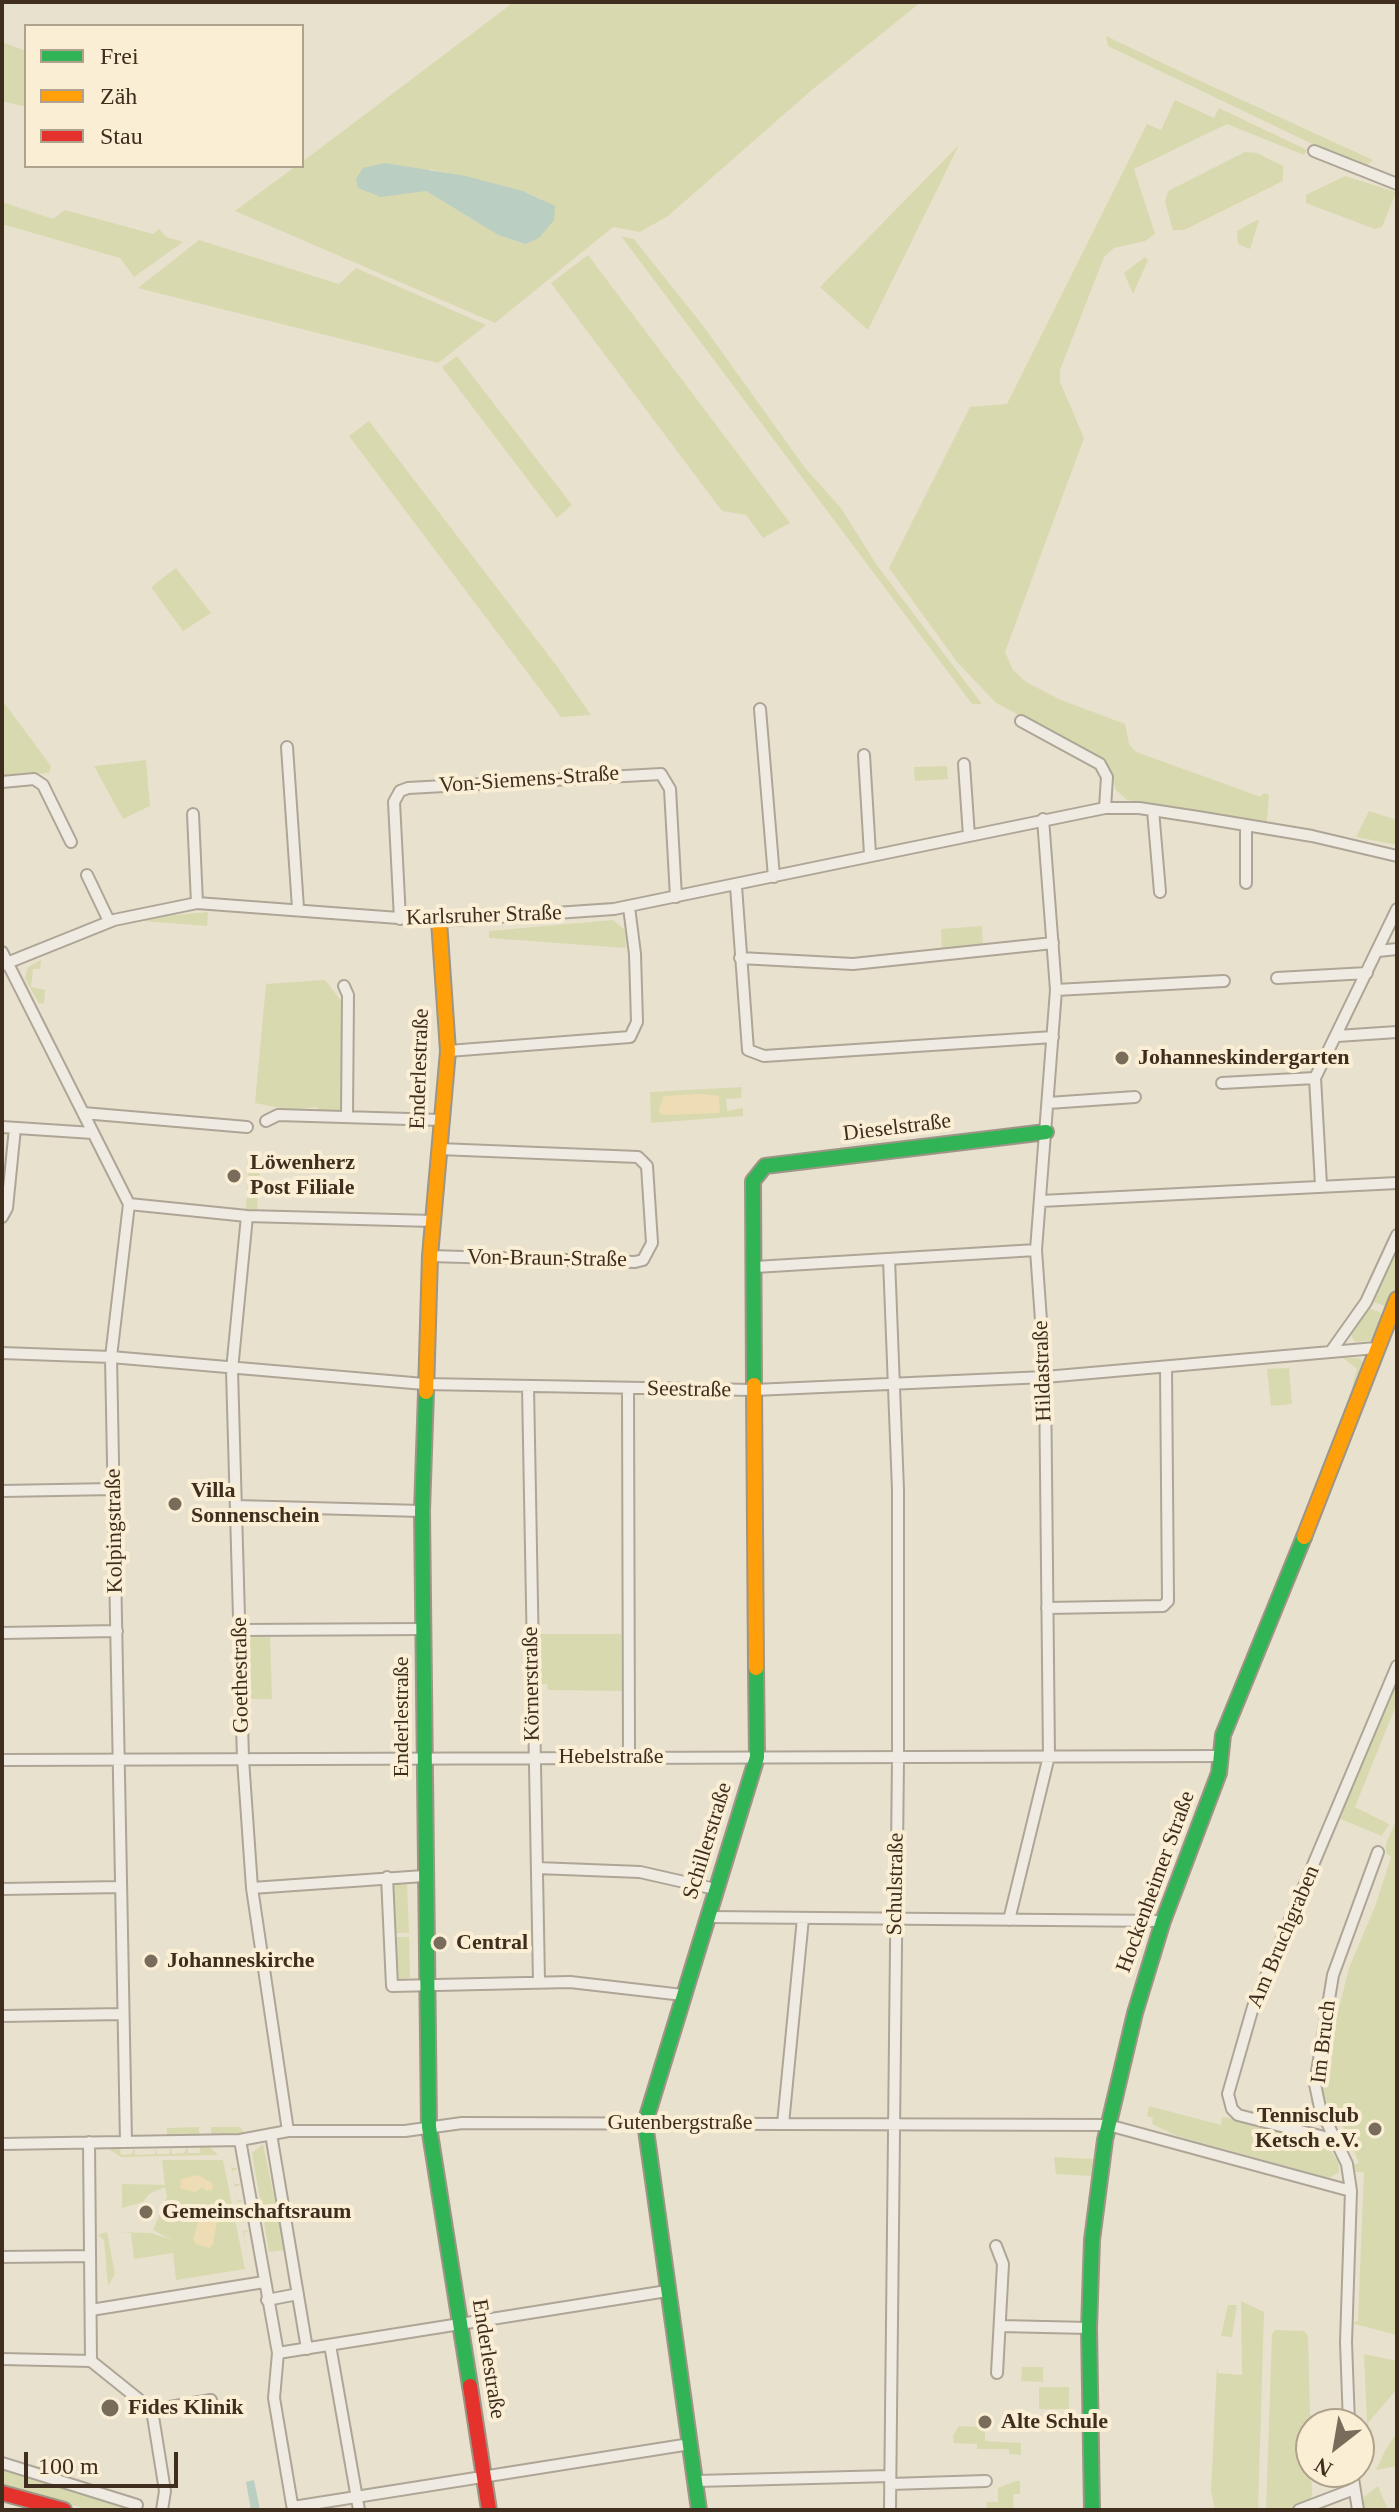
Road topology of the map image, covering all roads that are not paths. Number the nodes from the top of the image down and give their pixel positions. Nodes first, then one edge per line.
1 (1314, 151) dead end
2 (1397, 184) edge
3 (760, 709) dead end
4 (1021, 721) dead end
5 (287, 747) dead end
6 (864, 755) dead end
7 (964, 764) dead end
8 (2, 782) edge
9 (1105, 808) junction
10 (1153, 810) junction
11 (193, 814) dead end
12 (1043, 819) junction
13 (1246, 827) junction
14 (969, 836) junction
15 (71, 842) dead end
16 (870, 854) junction
17 (1397, 856) edge
18 (87, 875) dead end
19 (774, 877) junction
20 (1246, 883) dead end
21 (736, 886) junction
22 (1160, 892) dead end
23 (676, 897) junction
24 (197, 903) junction
25 (629, 907) junction
26 (298, 908) junction
27 (1397, 909) edge
28 (400, 919) junction
29 (109, 921) junction
30 (439, 921) junction
31 (1053, 943) junction
32 (1397, 949) edge
33 (1378, 951) junction
34 (740, 958) junction
35 (4, 960) edge
36 (1367, 973) junction
37 (1277, 978) dead end
38 (1224, 981) dead end
39 (344, 986) dead end
40 (1056, 990) junction
41 (1397, 1032) edge
42 (1337, 1036) junction
43 (1053, 1037) junction
44 (448, 1051) junction
45 (1315, 1078) junction
46 (1222, 1083) dead end
47 (1135, 1097) dead end
48 (1048, 1103) junction
49 (83, 1113) junction
50 (347, 1116) junction
51 (441, 1120) junction
52 (266, 1121) dead end
53 (2, 1127) edge
54 (247, 1127) dead end
55 (15, 1128) junction
56 (1046, 1132) junction
57 (93, 1133) junction
58 (439, 1149) junction
59 (756, 1173) joint
60 (1397, 1183) edge
61 (1321, 1185) junction
62 (1041, 1201) junction
63 (129, 1204) junction
64 (247, 1216) junction
65 (2, 1217) edge
66 (433, 1221) junction
67 (1397, 1235) edge
68 (1036, 1250) junction
69 (430, 1256) junction
70 (889, 1259) junction
71 (755, 1267) junction
72 (1397, 1299) edge
73 (1376, 1348) junction
74 (1332, 1350) junction
75 (2, 1353) edge
76 (111, 1357) junction
77 (1166, 1367) junction
78 (232, 1370) junction
79 (1045, 1377) junction
80 (424, 1384) junction
81 (895, 1385) junction
82 (528, 1387) junction
83 (628, 1389) junction
84 (754, 1390) junction
85 (114, 1489) junction
86 (2, 1491) edge
87 (236, 1506) junction
88 (422, 1511) junction
89 (1047, 1608) junction
90 (424, 1629) junction
91 (240, 1630) junction
92 (117, 1631) junction
93 (2, 1633) edge
94 (1397, 1666) edge
95 (1049, 1756) junction
96 (1221, 1756) junction
97 (424, 1757) junction
98 (535, 1757) junction
99 (629, 1757) junction
100 (757, 1757) junction
101 (898, 1757) junction
102 (120, 1759) junction
103 (243, 1759) junction
104 (2, 1760) edge
105 (1378, 1852) dead end
106 (537, 1868) junction
107 (424, 1876) junction
108 (387, 1877) junction
109 (121, 1887) junction
110 (252, 1888) junction
111 (2, 1889) edge
112 (715, 1889) junction
113 (707, 1917) junction
114 (803, 1918) junction
115 (896, 1918) junction
116 (1009, 1920) junction
117 (1163, 1921) junction
118 (539, 1981) junction
119 (428, 1985) junction
120 (683, 1995) junction
121 (123, 2014) junction
122 (2, 2016) edge
123 (895, 2122) junction
124 (645, 2123) junction
125 (783, 2124) junction
126 (1108, 2125) junction
127 (429, 2127) junction
128 (288, 2131) junction
129 (271, 2134) junction
130 (240, 2140) junction
131 (1336, 2140) junction
132 (89, 2142) junction
133 (126, 2142) junction
134 (2, 2144) edge
135 (1351, 2191) junction
136 (996, 2246) dead end
137 (90, 2256) junction
138 (2, 2257) edge
139 (264, 2282) junction
140 (667, 2291) junction
141 (298, 2294) junction
142 (267, 2300) junction
143 (91, 2310) junction
144 (460, 2324) junction
145 (1000, 2326) junction
146 (1089, 2328) junction
147 (330, 2345) junction
148 (307, 2349) junction
149 (278, 2353) junction
150 (2, 2359) edge
151 (91, 2361) junction
152 (997, 2373) dead end
153 (211, 2400) dead end
154 (1348, 2408) edge
155 (152, 2410) junction
156 (690, 2444) junction
157 (2, 2463) edge
158 (484, 2477) junction
159 (890, 2480) junction
160 (696, 2481) junction
161 (986, 2481) dead end
162 (1354, 2489) joint
163 (2, 2493) edge
164 (357, 2496) junction
165 (137, 2505) dead end
166 (293, 2509) edge
167 (64, 2510) edge
168 (162, 2510) edge
169 (359, 2510) edge
170 (489, 2510) edge
171 (699, 2510) edge
172 (890, 2510) edge
173 (1092, 2510) edge
174 (1299, 2510) edge
175 (1358, 2510) edge

1 - 2 street
3 - 19 street
4 - 9 street
5 - 26 street
6 - 16 street
7 - 14 street
8 - 15 street
9 - 10 street, Karlsruher Straße
9 - 12 street, Karlsruher Straße
10 - 13 street, Karlsruher Straße
10 - 22 street
11 - 24 street
12 - 14 street, Karlsruher Straße
12 - 31 street, Hildastraße
13 - 17 street, Karlsruher Straße
13 - 20 street
14 - 16 street, Karlsruher Straße
16 - 19 street, Karlsruher Straße
18 - 29 street
19 - 21 street, Karlsruher Straße
21 - 23 street, Karlsruher Straße
21 - 34 street
23 - 25 street, Karlsruher Straße
23 - 28 street, Von-Siemens-Straße
24 - 26 street, Karlsruher Straße
24 - 29 street, Karlsruher Straße
25 - 30 street, Karlsruher Straße
25 - 44 street
26 - 28 street, Karlsruher Straße
27 - 33 street
28 - 30 street, Karlsruher Straße
29 - 35 street, Karlsruher Straße
30 - 44 street, Enderlestraße
31 - 34 street
31 - 40 street, Hildastraße
32 - 33 street
33 - 36 street
34 - 43 street
35 - 49 street
36 - 37 street
36 - 42 street
38 - 40 street
39 - 50 street
40 - 43 street, Hildastraße
41 - 42 street
42 - 45 street
43 - 48 street, Hildastraße
44 - 51 street, Enderlestraße
45 - 46 street
45 - 61 street
47 - 48 street
48 - 56 street, Hildastraße
49 - 54 street
49 - 57 street
50 - 51 street
50 - 52 street
51 - 58 street, Enderlestraße
53 - 55 street
55 - 57 street
55 - 65 street
56 - 59 street, Dieselstraße
56 - 62 street, Hildastraße
57 - 63 street
58 - 66 street, Enderlestraße
58 - 69 street, Von-Braun-Straße
59 - 71 street, Schillerstraße
60 - 61 street
61 - 62 street
62 - 68 street, Hildastraße
63 - 64 street
63 - 76 street, Kolpingstraße
64 - 66 street
64 - 78 street, Goethestraße
66 - 69 street, Enderlestraße
67 - 74 street
68 - 70 street
68 - 79 street, Hildastraße
69 - 80 street, Enderlestraße
70 - 71 street
70 - 81 street, Schulstraße
71 - 84 street, Schillerstraße
72 - 73 street, Hockenheimer Straße
73 - 74 street, Seestraße
73 - 96 street, Hockenheimer Straße
74 - 77 street, Seestraße
75 - 76 street, Seestraße
76 - 78 street, Seestraße
76 - 85 street, Kolpingstraße
77 - 79 street, Seestraße
77 - 89 street
78 - 80 street, Seestraße
78 - 87 street, Goethestraße
79 - 81 street, Seestraße
79 - 89 street, Hildastraße
80 - 82 street, Seestraße
80 - 88 street, Enderlestraße
81 - 84 street, Seestraße
81 - 101 street, Schulstraße
82 - 83 street, Seestraße
82 - 98 street, Körnerstraße
83 - 84 street, Seestraße
83 - 99 street
84 - 100 street, Schillerstraße
85 - 86 street
85 - 92 street, Kolpingstraße
87 - 88 street
87 - 91 street, Goethestraße
88 - 90 street, Enderlestraße
89 - 95 street, Hildastraße
90 - 91 street
90 - 97 street, Enderlestraße
91 - 103 street, Goethestraße
92 - 93 street
92 - 102 street, Kolpingstraße
94 - 131 street, Am Bruchgraben
95 - 96 street, Hebelstraße
95 - 101 street, Hebelstraße
95 - 116 street, Hildastraße
96 - 117 street, Hockenheimer Straße
97 - 98 street, Hebelstraße
97 - 103 street, Hebelstraße
97 - 107 street, Enderlestraße
98 - 99 street, Hebelstraße
98 - 106 street, Körnerstraße
99 - 100 street, Hebelstraße
100 - 101 street, Hebelstraße
100 - 112 street, Schillerstraße
101 - 115 street, Schulstraße
102 - 103 street, Hebelstraße
102 - 104 street, Hebelstraße
102 - 109 street, Kolpingstraße
103 - 110 street, Goethestraße
105 - 131 street, Im Bruch
106 - 112 street
106 - 118 street, Körnerstraße
107 - 108 street
107 - 119 street, Enderlestraße
108 - 110 street
108 - 119 street
109 - 111 street
109 - 121 street, Kolpingstraße
110 - 128 street, Goethestraße
112 - 113 street, Schillerstraße
113 - 114 street
113 - 120 street, Schillerstraße
114 - 115 street
114 - 125 street
115 - 116 street
115 - 123 street, Schulstraße
116 - 117 street
117 - 126 street, Hockenheimer Straße
118 - 119 street
118 - 120 street
119 - 127 street, Enderlestraße
120 - 124 street, Schillerstraße
121 - 122 street
121 - 133 street, Kolpingstraße
123 - 125 street, Gutenbergstraße
123 - 126 street, Gutenbergstraße
123 - 159 street, Schulstraße
124 - 125 street, Gutenbergstraße
124 - 127 street, Gutenbergstraße
124 - 140 street, Schillerstraße
126 - 135 street, Gutenbergstraße
126 - 146 street, Hockenheimer Straße
127 - 128 street, Gutenbergstraße
127 - 144 street, Enderlestraße
128 - 129 street, Gutenbergstraße
129 - 130 street, Gutenbergstraße
129 - 141 street
130 - 133 street, Gutenbergstraße
130 - 139 street
131 - 135 street, Im Bruch
132 - 133 street, Gutenbergstraße
132 - 134 street, Gutenbergstraße
132 - 137 street
135 - 154 street, Im Bruch
136 - 145 street
137 - 138 street
137 - 143 street
139 - 142 street
139 - 143 street
140 - 144 street
140 - 156 street, Schillerstraße
141 - 142 street
141 - 148 street
142 - 149 street
143 - 151 street
144 - 147 street
144 - 158 street, Enderlestraße
145 - 146 street
145 - 152 street
146 - 173 street, Hockenheimer Straße
147 - 148 street
147 - 164 street
148 - 149 street
149 - 166 street
150 - 151 street
151 - 155 street
153 - 155 street
155 - 168 street
156 - 158 street
156 - 160 street, Schillerstraße
157 - 165 street
158 - 164 street
158 - 170 street, Enderlestraße
159 - 160 street
159 - 161 street
159 - 172 street, Schulstraße
160 - 171 street, Schillerstraße
162 - 174 street
162 - 175 street
163 - 167 street
164 - 166 street
164 - 169 street

